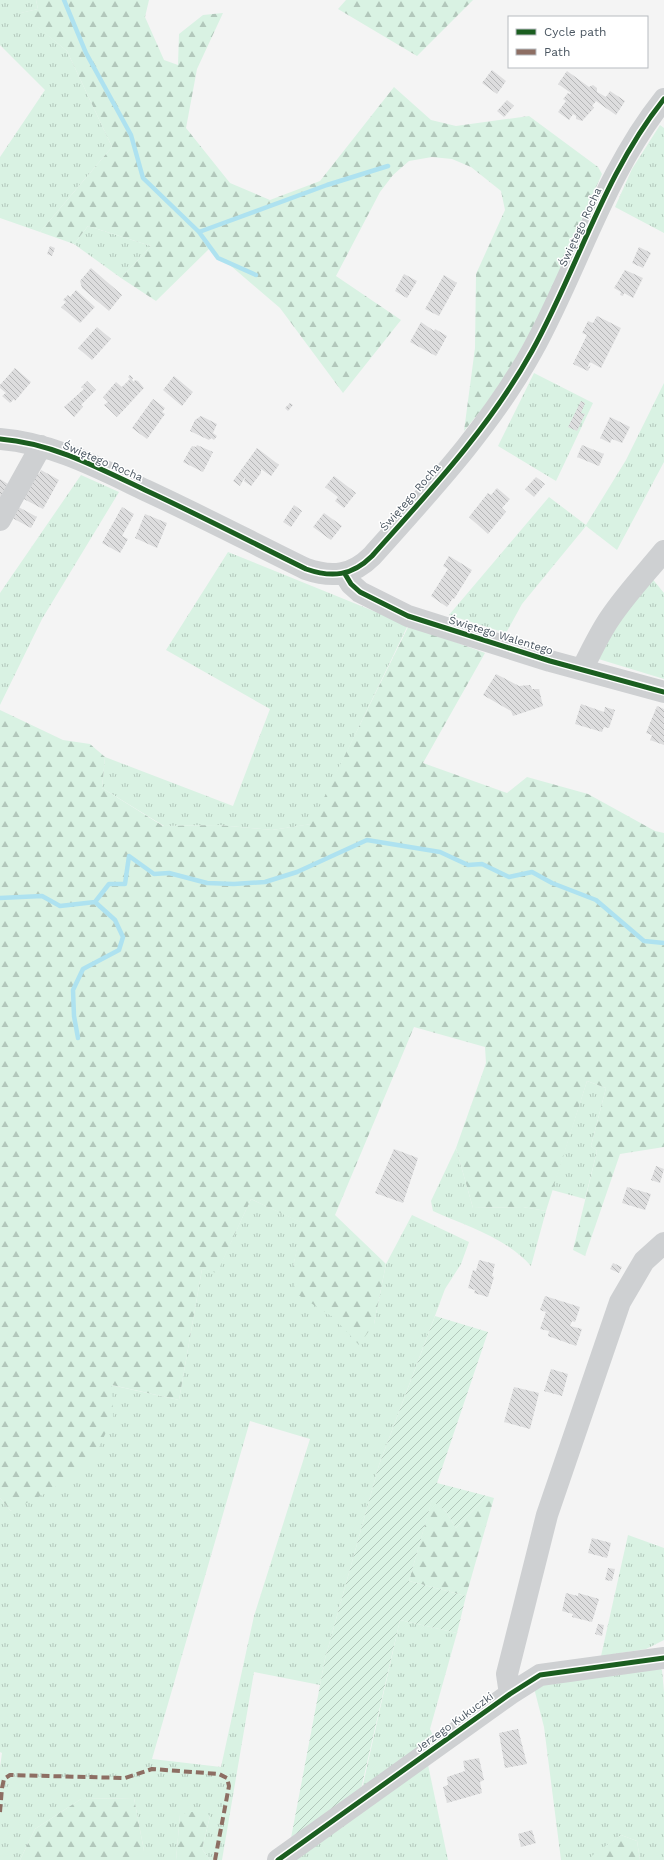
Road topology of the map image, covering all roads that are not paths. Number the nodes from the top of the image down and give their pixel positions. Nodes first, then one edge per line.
1 (664, 99) edge
2 (0, 439) edge
3 (41, 446) junction
4 (0, 520) edge
5 (664, 551) edge
6 (345, 574) junction
7 (582, 669) junction
8 (664, 692) edge
9 (664, 1243) edge
10 (662, 1656) edge
11 (510, 1694) junction
12 (278, 1860) edge

1 - 6 street, Świętego Rocha
2 - 3 street, Świętego Rocha
3 - 4 street
3 - 6 street, Świętego Rocha
5 - 7 street
6 - 7 street, Świętego Walentego
7 - 8 street, Świętego Walentego
9 - 11 street
10 - 11 street, Jerzego Kukuczki
11 - 12 street, Jerzego Kukuczki

